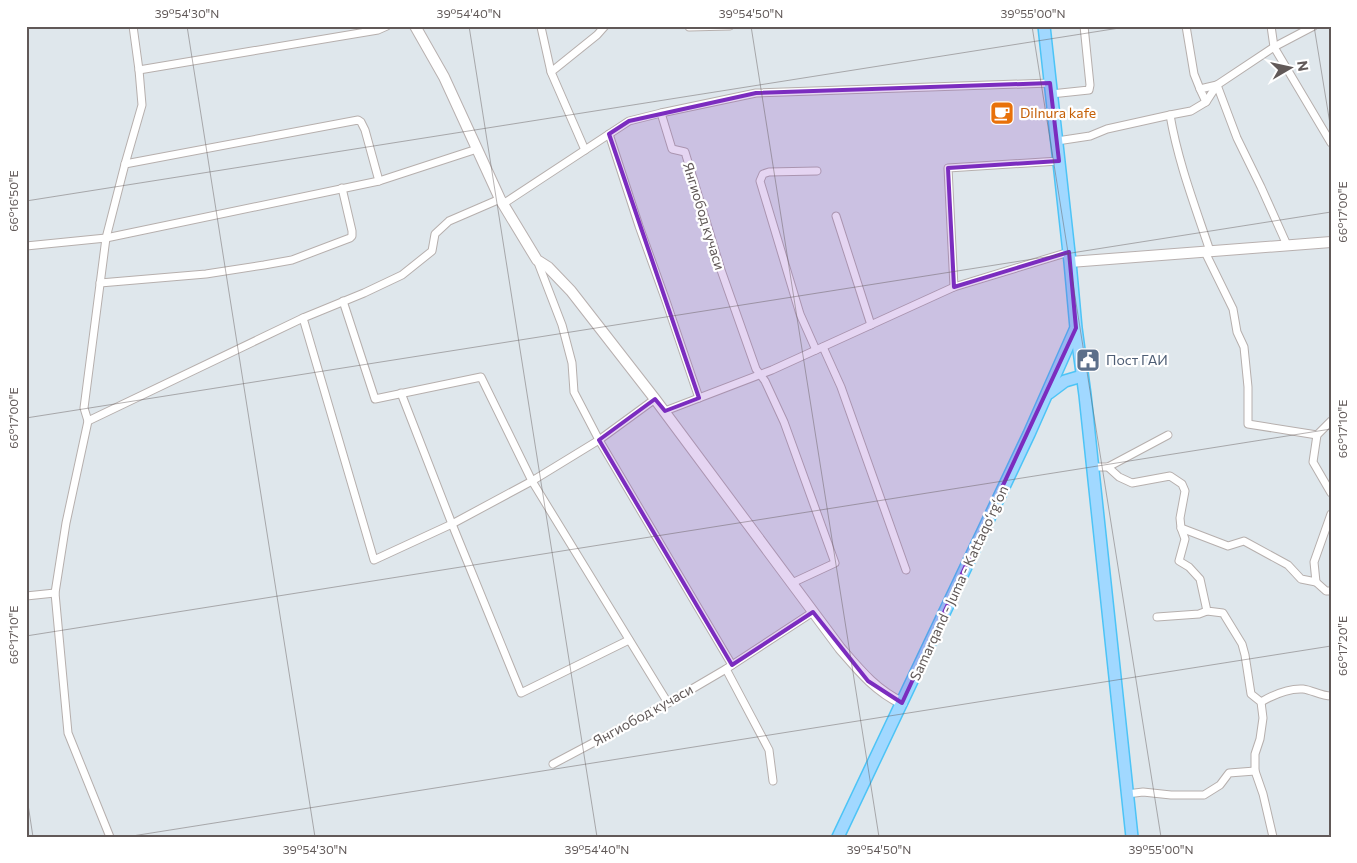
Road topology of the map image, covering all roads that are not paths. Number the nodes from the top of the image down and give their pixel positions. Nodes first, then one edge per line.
1 (133, 26) edge
2 (387, 26) edge
3 (415, 26) edge
4 (605, 26) edge
5 (730, 26) edge
6 (1044, 26) edge
7 (1084, 26) edge
8 (1186, 26) edge
9 (1271, 26) edge
10 (1314, 26) edge
11 (541, 27) edge
12 (689, 27) edge
13 (1274, 47) junction
14 (139, 70) junction
15 (552, 72) junction
16 (1217, 85) junction
17 (1051, 88) junction
18 (1200, 88) junction
19 (1206, 102) junction
20 (661, 113) junction
21 (1170, 115) junction
22 (609, 134) junction
23 (1057, 141) junction
24 (1331, 143) edge
25 (477, 149) junction
26 (585, 150) junction
27 (1059, 161) junction
28 (125, 164) junction
29 (817, 171) dead end
30 (378, 181) junction
31 (342, 188) junction
32 (502, 202) junction
33 (836, 216) dead end
34 (106, 238) junction
35 (1331, 242) edge
36 (1287, 245) junction
37 (26, 246) edge
38 (1207, 251) junction
39 (1070, 257) junction
40 (537, 260) junction
41 (100, 283) junction
42 (954, 287) junction
43 (343, 301) junction
44 (303, 318) junction
45 (871, 325) junction
46 (1076, 328) junction
47 (823, 347) junction
48 (816, 350) junction
49 (760, 375) junction
50 (1082, 376) junction
51 (1060, 384) junction
52 (401, 393) junction
53 (1048, 394) junction
54 (1085, 395) junction
55 (699, 398) junction
56 (656, 399) junction
57 (665, 411) junction
58 (1331, 420) edge
59 (88, 421) junction
60 (1168, 435) dead end
61 (1317, 435) junction
62 (599, 440) junction
63 (1108, 466) junction
64 (1092, 467) junction
65 (532, 481) junction
66 (1331, 493) edge
67 (1331, 514) edge
68 (452, 524) junction
69 (1181, 528) junction
70 (906, 570) dead end
71 (1316, 582) junction
72 (792, 583) junction
73 (55, 593) junction
74 (1329, 593) edge
75 (26, 596) edge
76 (1207, 611) junction
77 (813, 612) junction
78 (1157, 617) dead end
79 (629, 640) junction
80 (729, 667) junction
81 (1331, 696) edge
82 (1261, 702) junction
83 (668, 703) junction
84 (902, 703) junction
85 (552, 764) dead end
86 (1255, 771) junction
87 (773, 781) dead end
88 (1127, 794) junction
89 (110, 837) edge
90 (838, 837) edge
91 (1132, 837) edge
92 (1273, 837) edge

1 - 14 street
2 - 14 street
3 - 25 street
4 - 15 street
5 - 12 street
6 - 17 main road
7 - 17 street
8 - 18 street
9 - 13 street
10 - 13 street
11 - 15 street
13 - 16 street
13 - 24 street
14 - 28 street
15 - 26 street
16 - 18 street
16 - 19 street
16 - 36 street
17 - 20 street
17 - 23 main road
18 - 19 street
19 - 21 street
20 - 22 street
20 - 49 street, Янгиобод кучаси
21 - 23 street
21 - 38 street
22 - 26 street
22 - 55 street
23 - 27 main road
25 - 30 street
25 - 32 street
26 - 32 street
27 - 39 main road
27 - 42 street
28 - 30 street
28 - 34 street
29 - 48 street
30 - 31 street
31 - 34 street
31 - 41 street
32 - 40 street
32 - 43 street
33 - 45 street
34 - 37 street
34 - 41 street
35 - 36 street
36 - 38 street
38 - 39 street
38 - 61 street
39 - 42 street
39 - 46 main road
40 - 56 street
40 - 62 street
41 - 59 street
42 - 45 street
43 - 44 street
43 - 52 street
44 - 59 street
44 - 68 street
45 - 47 street
46 - 50 main road
46 - 53 main road, Samarqand - Juma - Kattaqo‘rg‘on
47 - 48 street
47 - 70 street
48 - 49 street
49 - 55 street
49 - 72 street, Янгиобод кучаси
50 - 51 main road
50 - 54 main road
51 - 53 main road
51 - 54 main road
52 - 65 street
52 - 68 street
53 - 84 main road, Samarqand - Juma - Kattaqo‘rg‘on
54 - 64 main road
55 - 57 street
56 - 57 street
56 - 62 street
57 - 72 street
58 - 61 street
59 - 73 street
60 - 63 street
61 - 66 street
62 - 65 street
62 - 80 street
63 - 64 street
63 - 69 street
64 - 88 main road
65 - 68 street
65 - 79 street
67 - 71 street
68 - 79 street
69 - 71 street
69 - 76 street
71 - 74 street
72 - 77 street
73 - 75 street
73 - 89 street
76 - 78 street
76 - 82 street
77 - 80 street, Янгиобод кучаси
77 - 84 street
79 - 83 street
80 - 83 street, Янгиобод кучаси
80 - 87 street
81 - 82 street
82 - 86 street
83 - 85 street, Янгиобод кучаси
84 - 90 main road, Samarqand - Juma - Kattaqo‘rg‘on
86 - 88 street
86 - 92 street
88 - 91 main road

